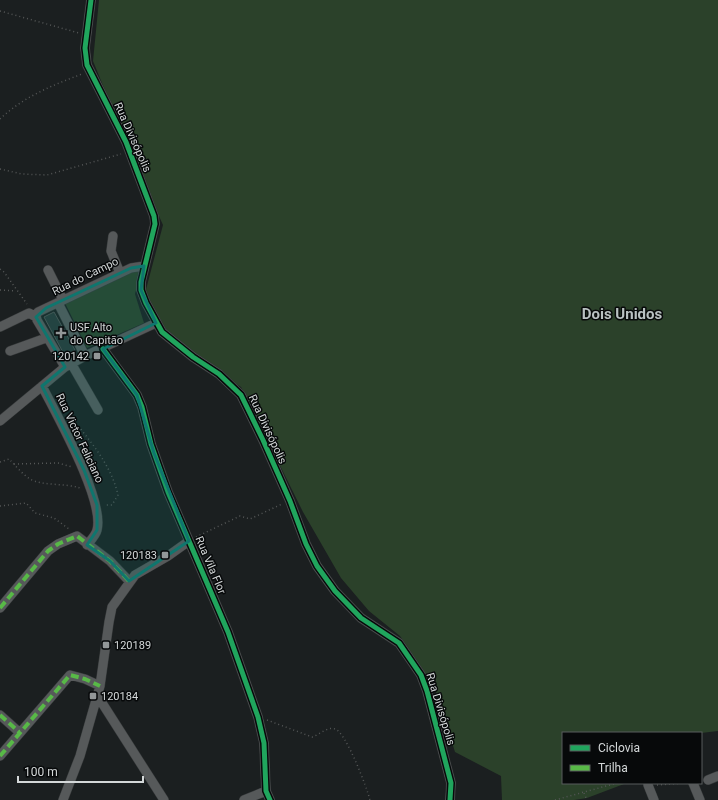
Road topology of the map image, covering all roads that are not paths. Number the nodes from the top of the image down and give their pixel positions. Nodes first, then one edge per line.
1 (91, 0) edge
2 (113, 236) dead end
3 (144, 266) junction
4 (48, 270) dead end
5 (120, 273) junction
6 (61, 302) junction
7 (37, 315) junction
8 (156, 323) junction
9 (0, 327) edge
10 (46, 338) junction
11 (103, 349) junction
12 (10, 351) dead end
13 (85, 356) junction
14 (68, 365) junction
15 (42, 386) junction
16 (98, 410) dead end
17 (0, 421) edge
18 (189, 541) junction
19 (87, 545) junction
20 (129, 581) junction
21 (0, 593) edge
22 (8, 599) junction
23 (0, 608) edge
24 (98, 691) junction
25 (0, 715) edge
26 (19, 732) junction
27 (0, 756) edge
28 (718, 776) edge
29 (708, 780) dead end
30 (694, 784) edge
31 (648, 785) road end
32 (266, 792) junction
33 (63, 800) edge
34 (164, 800) edge
35 (244, 800) edge
36 (270, 800) edge
37 (450, 800) edge
38 (654, 800) edge
39 (700, 800) edge

1 - 3 street, Rua Divisópolis
2 - 5 street
3 - 5 street, Rua do Campo
3 - 8 street, Rua Divisópolis
4 - 6 street
5 - 6 street, Rua do Campo
6 - 7 street, Rua do Campo
6 - 13 street
7 - 9 street
7 - 10 street
8 - 11 street
8 - 37 street, Rua Divisópolis
10 - 12 street
10 - 14 street
11 - 13 street
11 - 18 street, Rua Vila Flor
13 - 14 street
14 - 15 street
14 - 16 street
15 - 17 street
15 - 19 street, Rua Victor Feliciano
18 - 20 street
18 - 32 street, Rua Vila Flor
19 - 20 street
19 - 22 street
20 - 24 street
21 - 22 street
22 - 23 street
24 - 26 street
24 - 33 street
24 - 34 street
25 - 26 street
26 - 27 street
28 - 29 street
30 - 39 street
31 - 38 street
32 - 35 street
32 - 36 street, Rua Vila Flor

